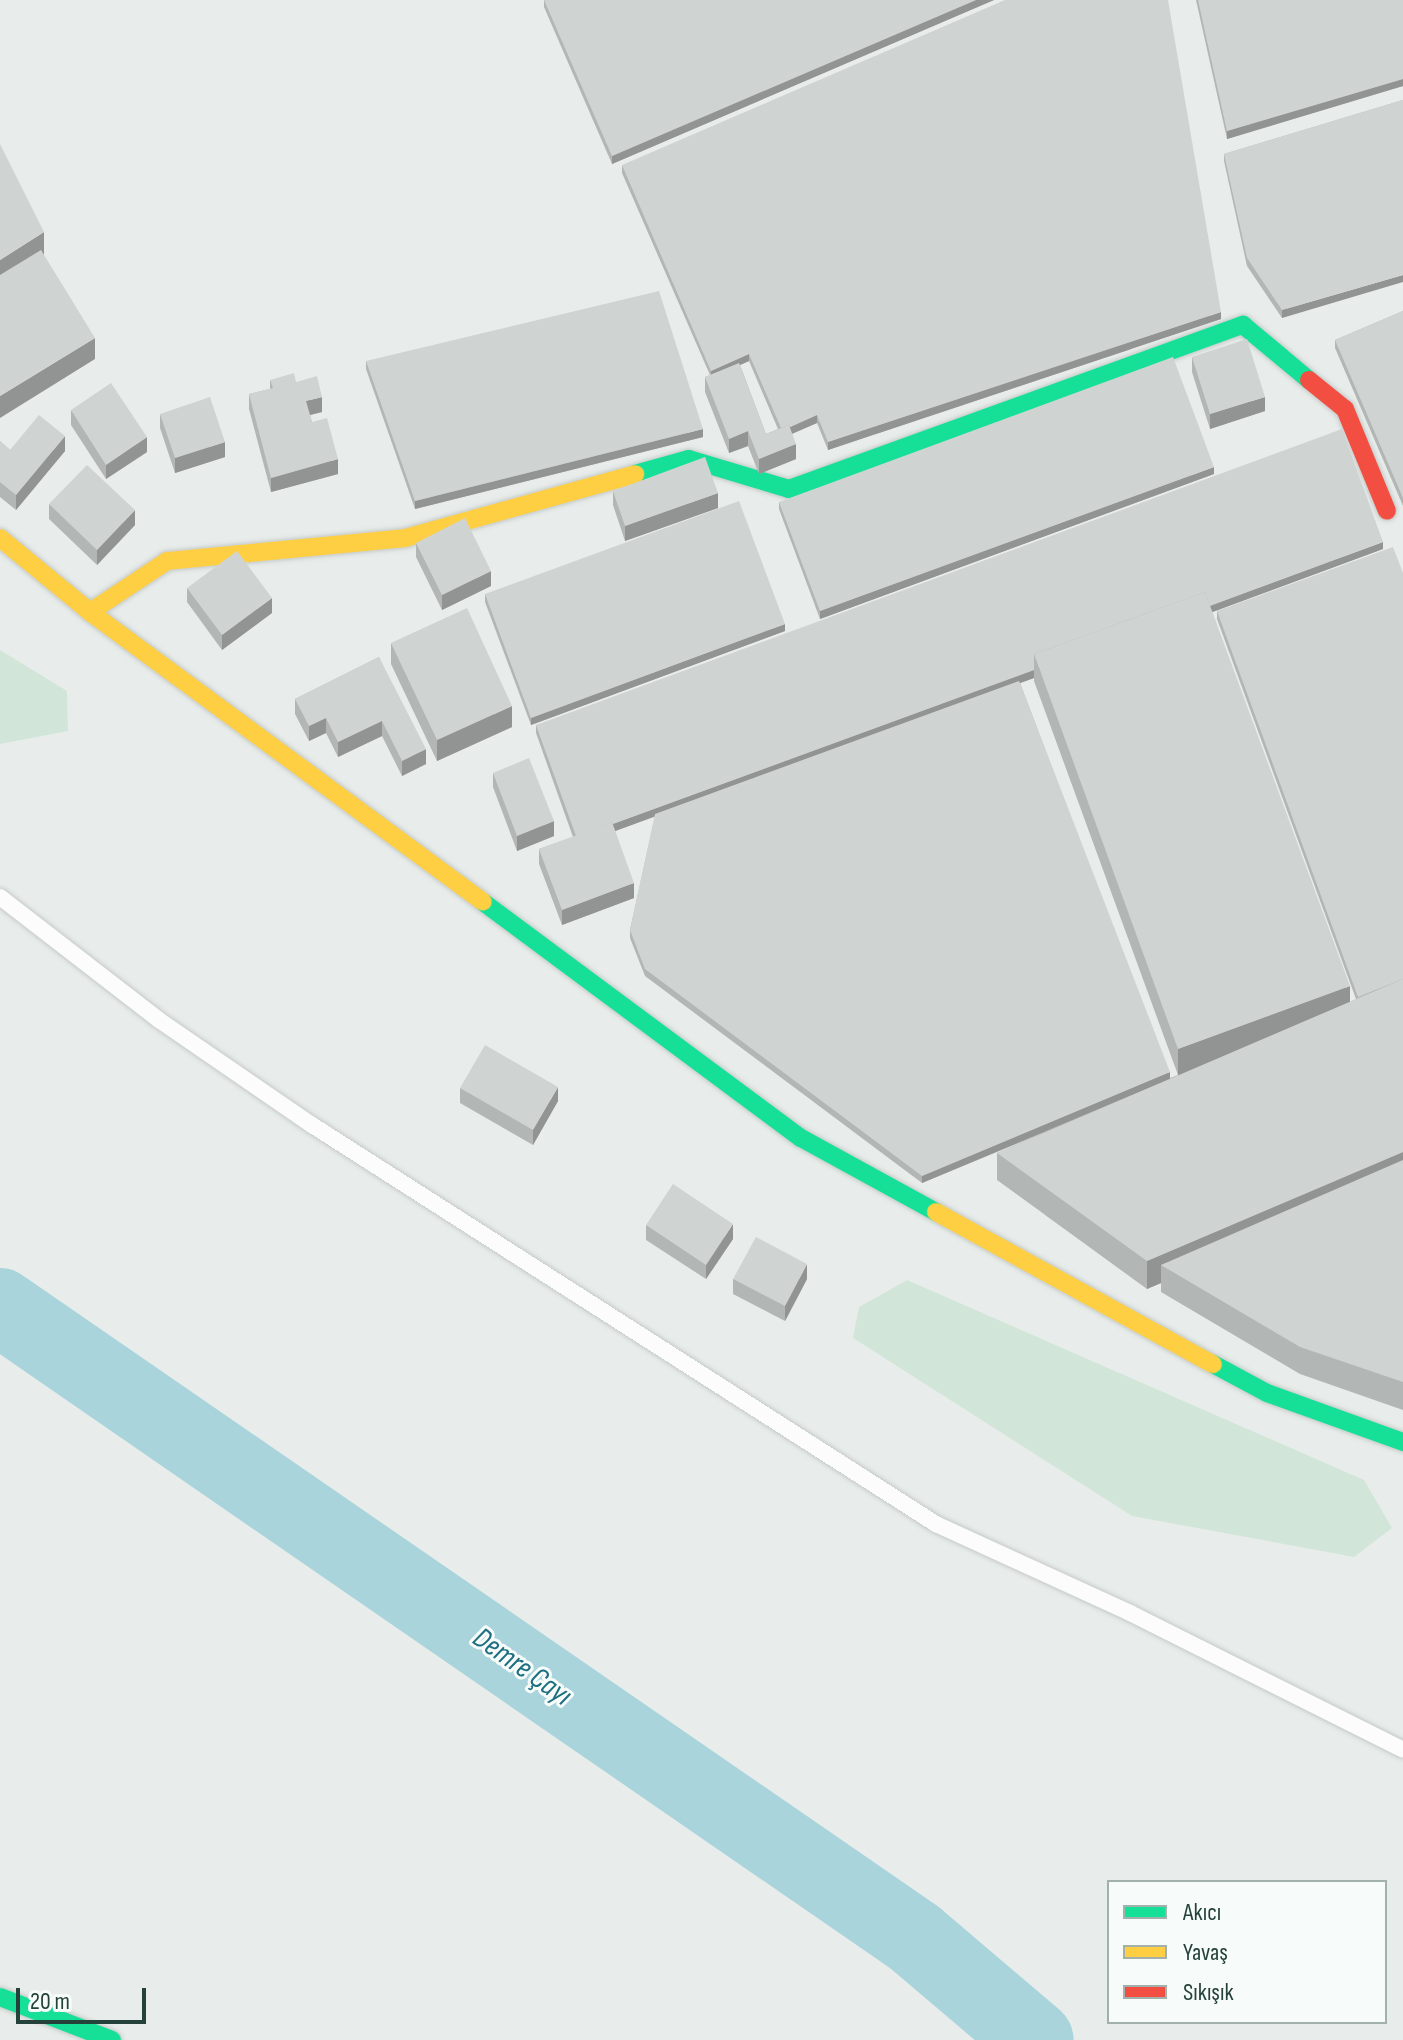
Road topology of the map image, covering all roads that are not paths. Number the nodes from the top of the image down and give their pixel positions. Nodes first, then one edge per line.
1 (1387, 511) dead end
2 (0, 538) edge
3 (90, 612) junction
4 (0, 897) edge
5 (1403, 1442) edge
6 (1403, 1750) edge
7 (0, 1997) edge
8 (112, 2040) edge

1 - 3 street
2 - 3 street
3 - 5 street
4 - 6 lane
7 - 8 street

